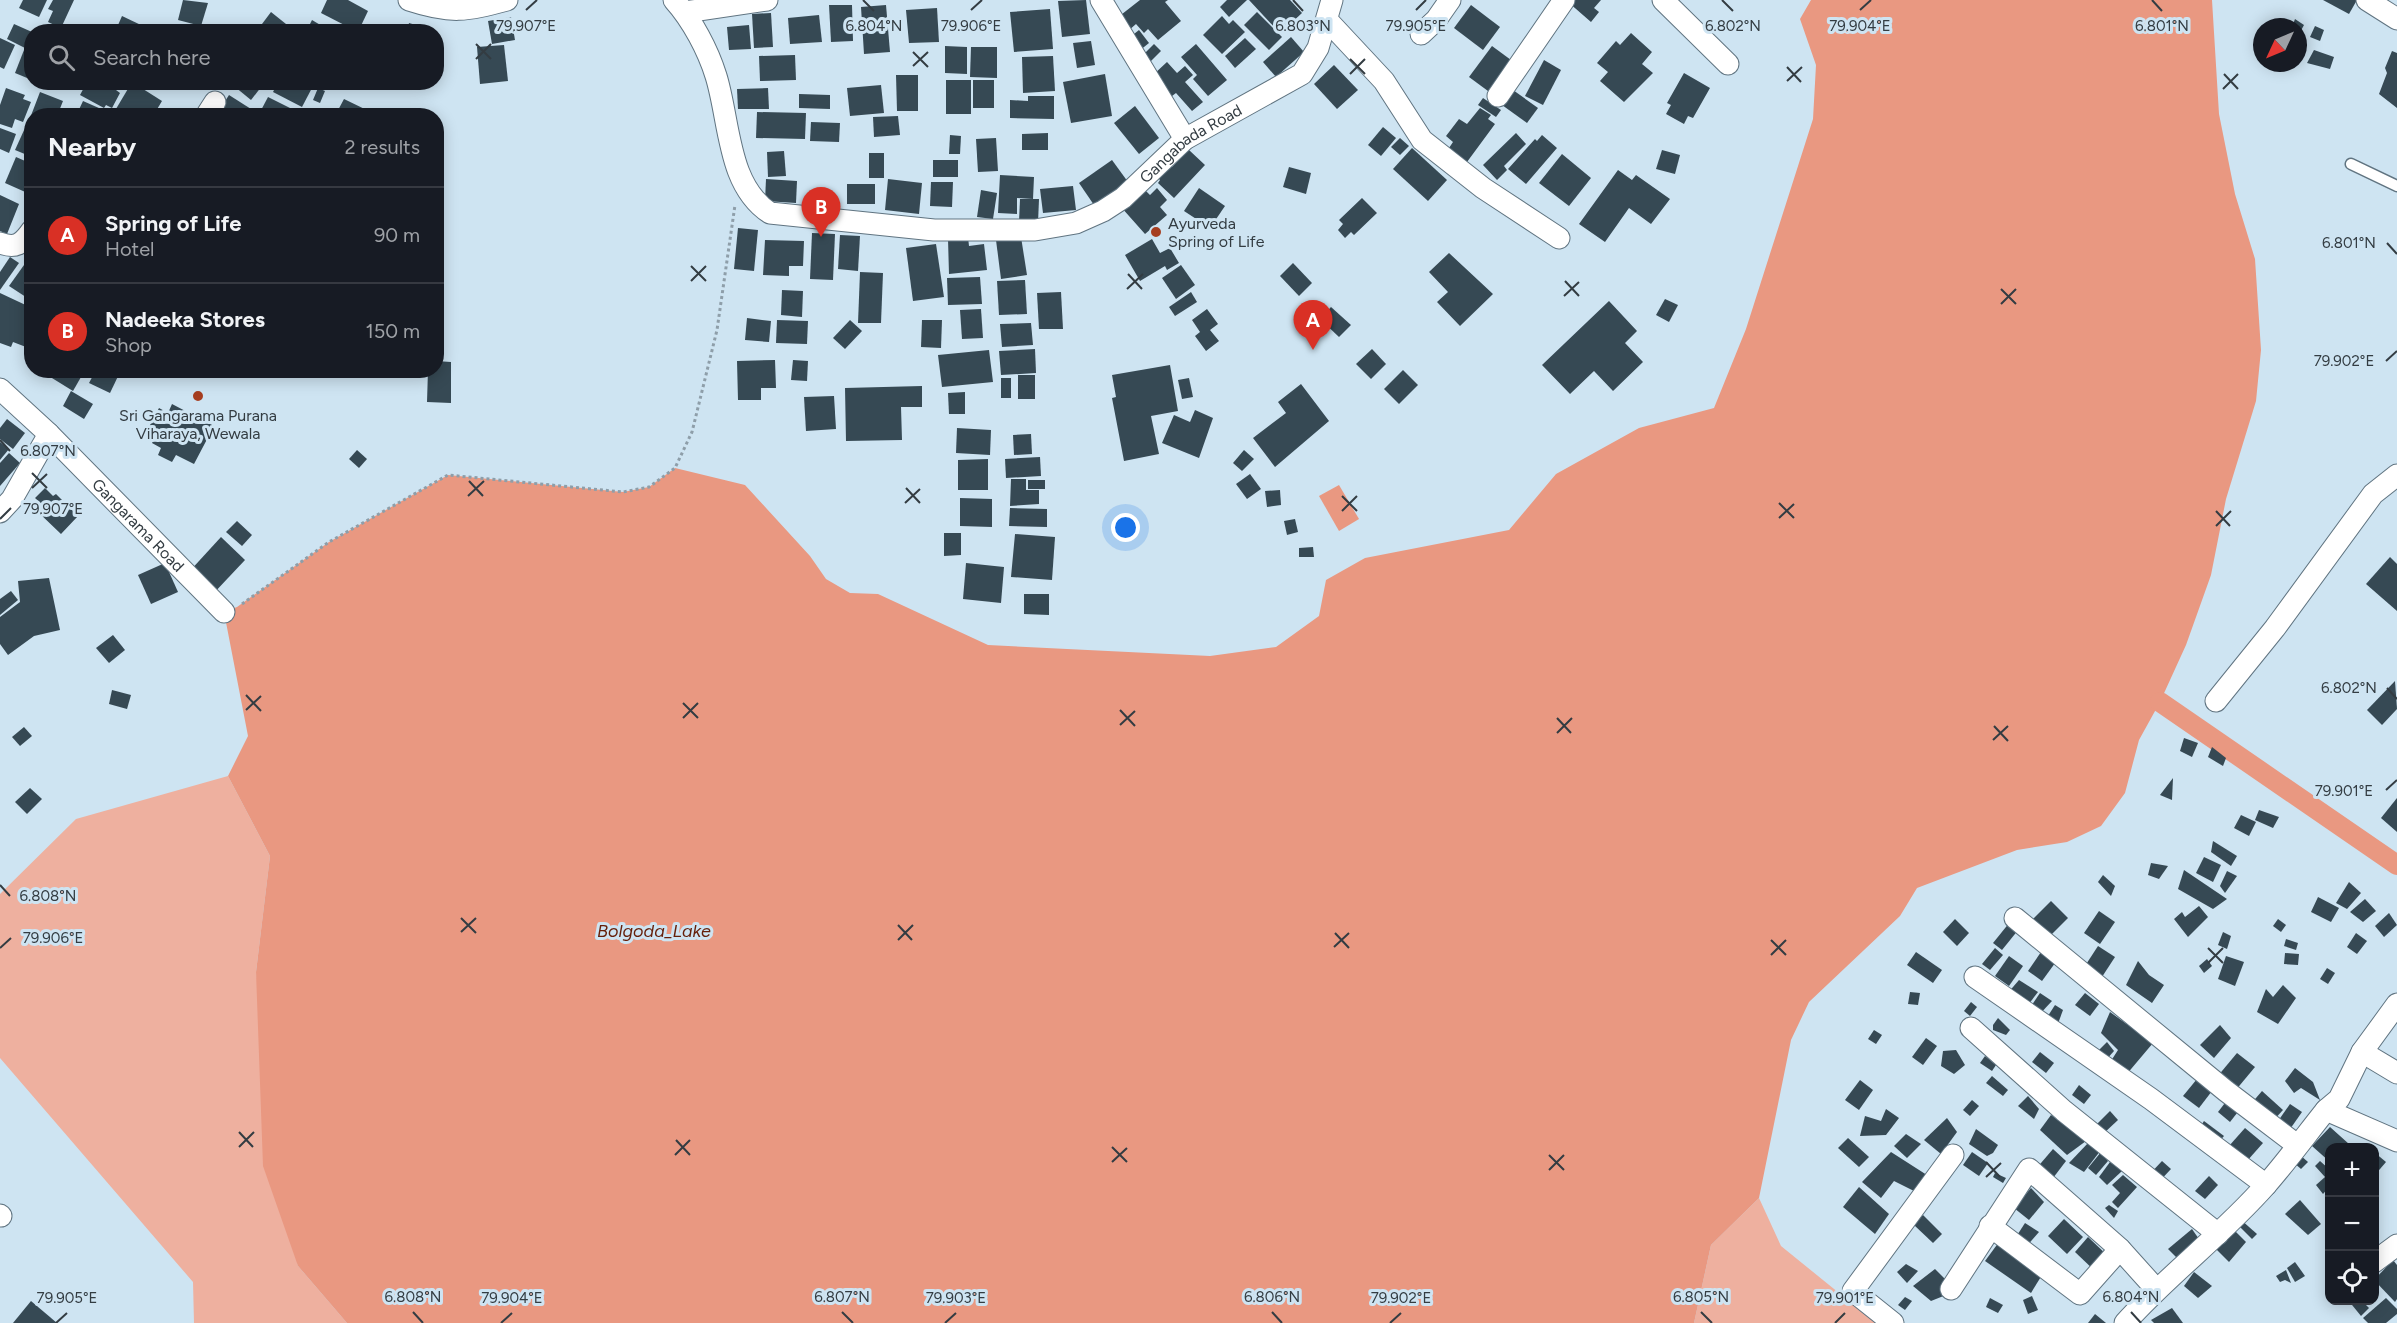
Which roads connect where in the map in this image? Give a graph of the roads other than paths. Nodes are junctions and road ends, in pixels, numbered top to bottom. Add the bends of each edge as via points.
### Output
1 (409, 0) edge
2 (507, 0) edge
3 (767, 0) edge
4 (1101, 0) edge
5 (1332, 0) edge
6 (1450, 0) edge
7 (1564, 0) edge
8 (1663, 0) edge
9 (2367, 0) edge
10 (680, 6) edge
11 (2397, 19) edge
12 (1328, 21) junction
13 (1421, 34) dead end
14 (1728, 64) dead end
15 (1498, 96) dead end
16 (1185, 139) junction
17 (2351, 164) dead end
18 (2397, 186) edge
19 (1559, 238) dead end
20 (24, 240) edge
21 (0, 243) edge
22 (0, 389) edge
23 (49, 434) junction
24 (2397, 475) edge
25 (0, 512) edge
26 (224, 612) road end
27 (2216, 701) dead end
28 (2015, 918) dead end
29 (1975, 977) dead end
30 (2397, 1004) edge
31 (1971, 1028) dead end
32 (2362, 1052) junction
33 (2397, 1074) edge
34 (2326, 1110) junction
35 (2397, 1141) edge
36 (2297, 1145) junction
37 (1953, 1155) dead end
38 (2266, 1185) junction
39 (1990, 1226) junction
40 (2218, 1234) junction
41 (2397, 1245) edge
42 (2120, 1249) junction
43 (2379, 1258) edge
44 (1951, 1289) dead end
45 (2156, 1289) junction
46 (1893, 1323) edge
47 (2125, 1323) edge

1 - 2 street via 432,8 466,11
3 - 10 street
4 - 16 street
5 - 12 street, Gangabada Road
6 - 13 street
7 - 15 street
8 - 14 street
9 - 11 street
10 - 16 street, Gangabada Road via 716,74 742,183 756,204 770,213 934,230 1035,230 1076,223 1123,198
12 - 16 street, Gangabada Road via 1302,74
12 - 19 street via 1384,81 1422,141 1483,188
17 - 18 lane
20 - 21 street via 11,247
22 - 23 street, Gangarama Road
23 - 25 street via 12,499
23 - 26 street, Gangarama Road
24 - 27 street via 2373,494
28 - 36 street
29 - 38 street via 2151,1098
30 - 32 street
31 - 40 street via 2064,1111
32 - 33 street
32 - 34 street via 2339,1099
34 - 35 street
34 - 36 street
36 - 38 street
37 - 46 street via 1852,1291
38 - 40 street
39 - 42 street via 2080,1294
39 - 42 street via 2029,1169
39 - 44 street
40 - 45 street
41 - 43 street
42 - 45 street
45 - 47 street

